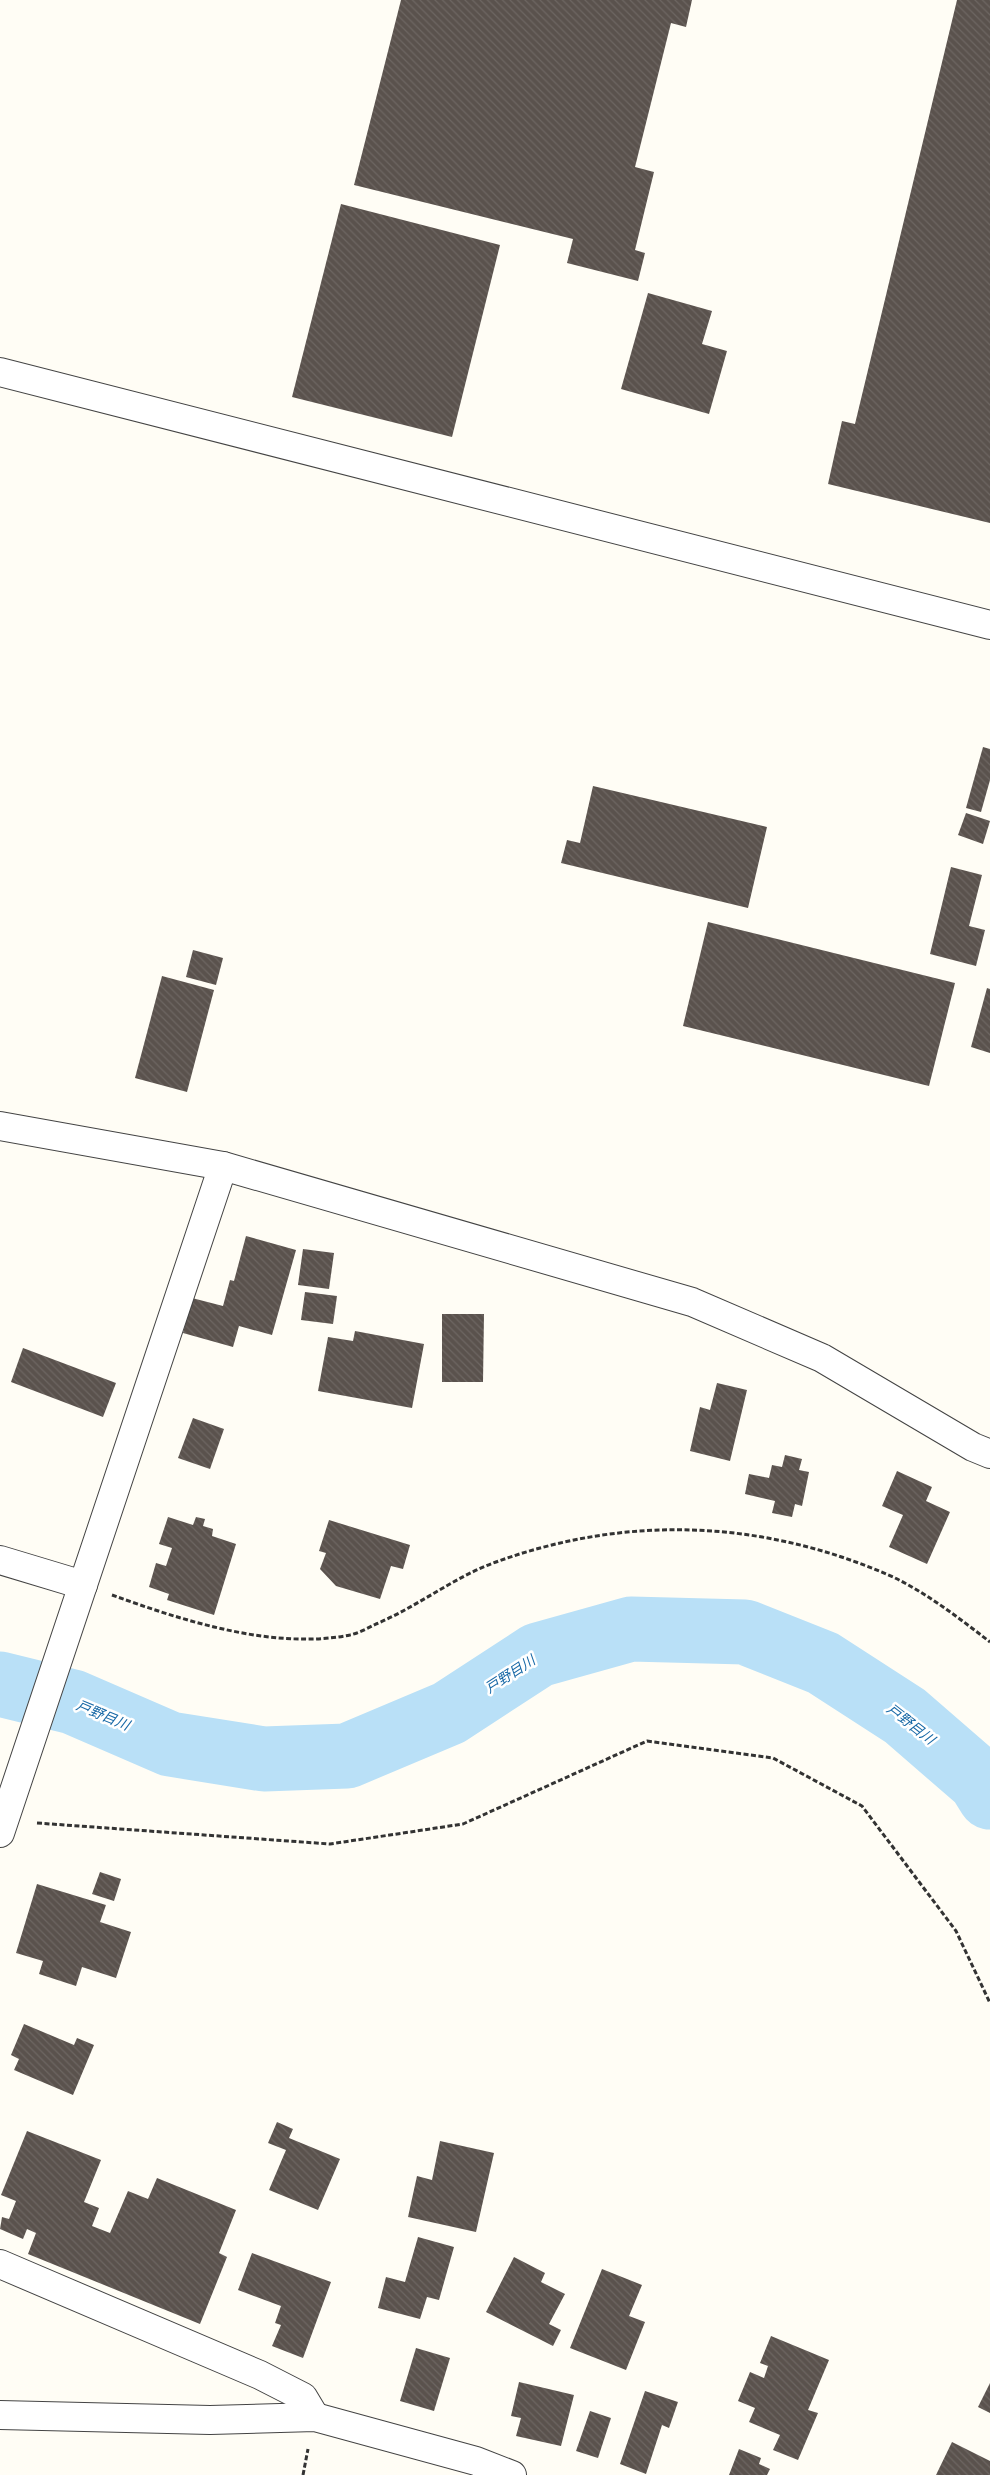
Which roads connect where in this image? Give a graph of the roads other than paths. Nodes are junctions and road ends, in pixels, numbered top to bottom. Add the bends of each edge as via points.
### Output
1 (0, 372) edge
2 (990, 625) edge
3 (0, 1126) edge
4 (223, 1166) junction
5 (990, 1454) edge
6 (0, 1560) edge
7 (81, 1592) junction
8 (3, 1824) edge
9 (0, 2264) edge
10 (0, 2415) edge
11 (315, 2417) junction
12 (512, 2475) edge

1 - 2 street
3 - 4 street
4 - 5 street via 692,1302 822,1358
4 - 7 street
6 - 7 street
7 - 8 street
9 - 11 street via 260,2375 303,2397
10 - 11 street via 210,2420
11 - 12 street via 476,2461

